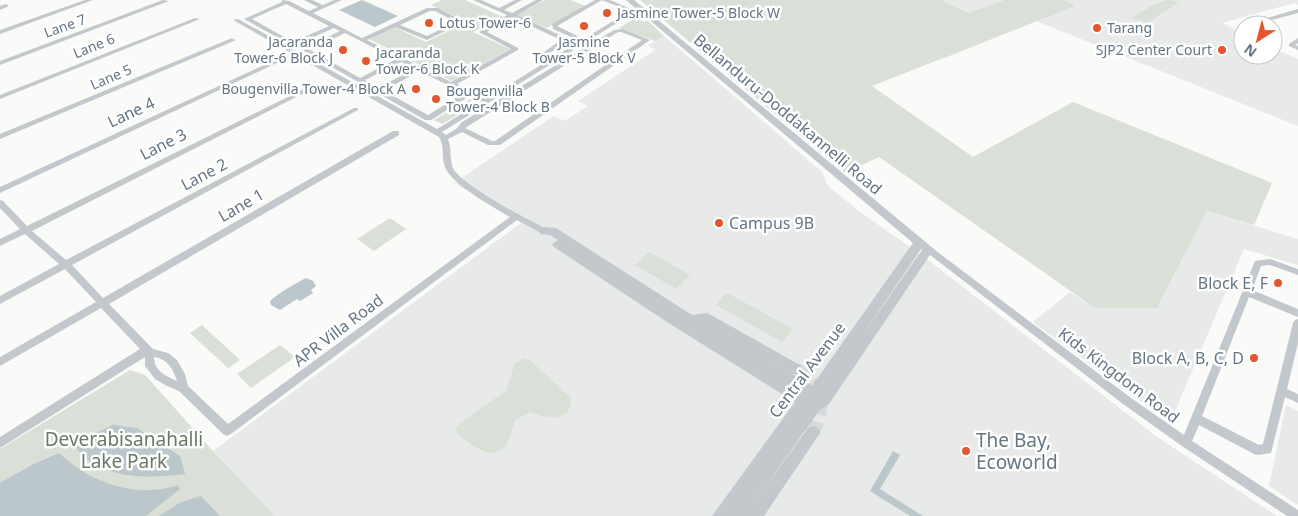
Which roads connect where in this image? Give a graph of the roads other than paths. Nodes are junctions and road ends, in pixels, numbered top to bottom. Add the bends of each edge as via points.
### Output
1 (90, 0) edge
2 (307, 0) edge
3 (339, 0) edge
4 (476, 0) edge
5 (519, 0) edge
6 (529, 0) edge
7 (540, 0) edge
8 (582, 0) edge
9 (591, 0) edge
10 (599, 0) edge
11 (605, 0) edge
12 (630, 0) edge
13 (166, 1) edge
14 (286, 1) edge
15 (322, 7) junction
16 (500, 10) junction
17 (1298, 11) edge
18 (309, 13) junction
19 (510, 13) junction
20 (1283, 15) edge
21 (197, 19) dead end
22 (395, 25) junction
23 (334, 26) junction
24 (345, 31) junction
25 (0, 32) edge
26 (232, 40) dead end
27 (362, 40) junction
28 (1298, 40) edge
29 (584, 41) junction
30 (1298, 48) edge
31 (401, 59) junction
32 (554, 60) junction
33 (275, 62) dead end
34 (0, 63) edge
35 (419, 68) junction
36 (360, 80) junction
37 (452, 84) junction
38 (314, 86) dead end
39 (379, 90) junction
40 (470, 93) junction
41 (0, 97) edge
42 (485, 100) junction
43 (356, 109) dead end
44 (459, 129) junction
45 (437, 132) junction
46 (396, 133) dead end
47 (0, 137) edge
48 (445, 138) junction
49 (0, 190) edge
50 (0, 203) edge
51 (517, 216) junction
52 (26, 230) junction
53 (544, 231) joint
54 (0, 242) edge
55 (924, 246) junction
56 (66, 265) junction
57 (1298, 272) edge
58 (1246, 292) junction
59 (0, 300) edge
60 (102, 303) junction
61 (1298, 313) edge
62 (675, 316) junction
63 (691, 320) junction
64 (1298, 323) edge
65 (148, 351) junction
66 (0, 362) edge
67 (795, 369) tunnel mouth
68 (183, 388) junction
69 (1282, 391) junction
70 (1298, 399) edge
71 (814, 400) junction
72 (1197, 419) junction
73 (813, 432) tunnel mouth
74 (0, 443) edge
75 (1186, 443) junction
76 (720, 516) edge
77 (736, 516) edge
78 (750, 516) edge
79 (1297, 516) edge

1 - 25 street
2 - 15 street
3 - 15 street
4 - 16 street
5 - 16 street
6 - 19 street
7 - 19 street
8 - 9 street
10 - 29 street via 554,25
11 - 29 street via 633,11
12 - 55 street, Bellanduru-Doddakannelli Road
13 - 34 street, Lane 7
14 - 18 street
14 - 23 street via 247,19 293,44
14 - 45 street via 236,20
15 - 18 street
16 - 19 street
17 - 20 street
18 - 23 street
19 - 32 street via 564,39 544,54
19 - 37 street via 482,32 516,48
21 - 41 street, Lane 6
22 - 22 street via 433,8 461,22 427,38
22 - 27 street
23 - 24 street
24 - 27 street
24 - 36 street via 304,50
26 - 47 street, Lane 5
27 - 31 street
28 - 30 street via 1290,45
29 - 32 street
31 - 35 street
31 - 36 street
32 - 42 street
33 - 49 street, Lane 4
35 - 37 street
35 - 39 street
36 - 39 street
37 - 40 street
38 - 52 street, Lane 3
39 - 40 street via 428,118
40 - 42 street
42 - 45 street
43 - 56 street, Lane 2
44 - 44 street via 616,31 646,40 497,143
44 - 48 street
45 - 48 street
46 - 60 street, Lane 1
48 - 51 street via 450,169 455,177
50 - 52 street, APR Villa Road
51 - 53 street
51 - 68 street, APR Villa Road via 227,431
52 - 54 street
52 - 56 street, APR Villa Road
53 - 62 street via 546,236 601,274
55 - 71 street, Central Avenue
55 - 75 street, Kids Kingdom Road
56 - 59 street
56 - 60 street, APR Villa Road
57 - 58 street via 1270,262 1258,263
58 - 61 street
58 - 72 street
60 - 65 street, APR Villa Road
60 - 66 street
62 - 63 street
62 - 71 street
63 - 67 street via 706,318
63 - 71 street
64 - 69 street
65 - 68 street, APR Villa Road via 152,371
65 - 68 street, APR Villa Road via 170,359 178,367
65 - 74 street
69 - 70 street
69 - 72 street via 1267,449 1264,450 1258,450
71 - 76 street, Central Avenue
71 - 77 street, Central Avenue
72 - 75 street
73 - 78 street via 756,514
75 - 79 street, Kids Kingdom Road

